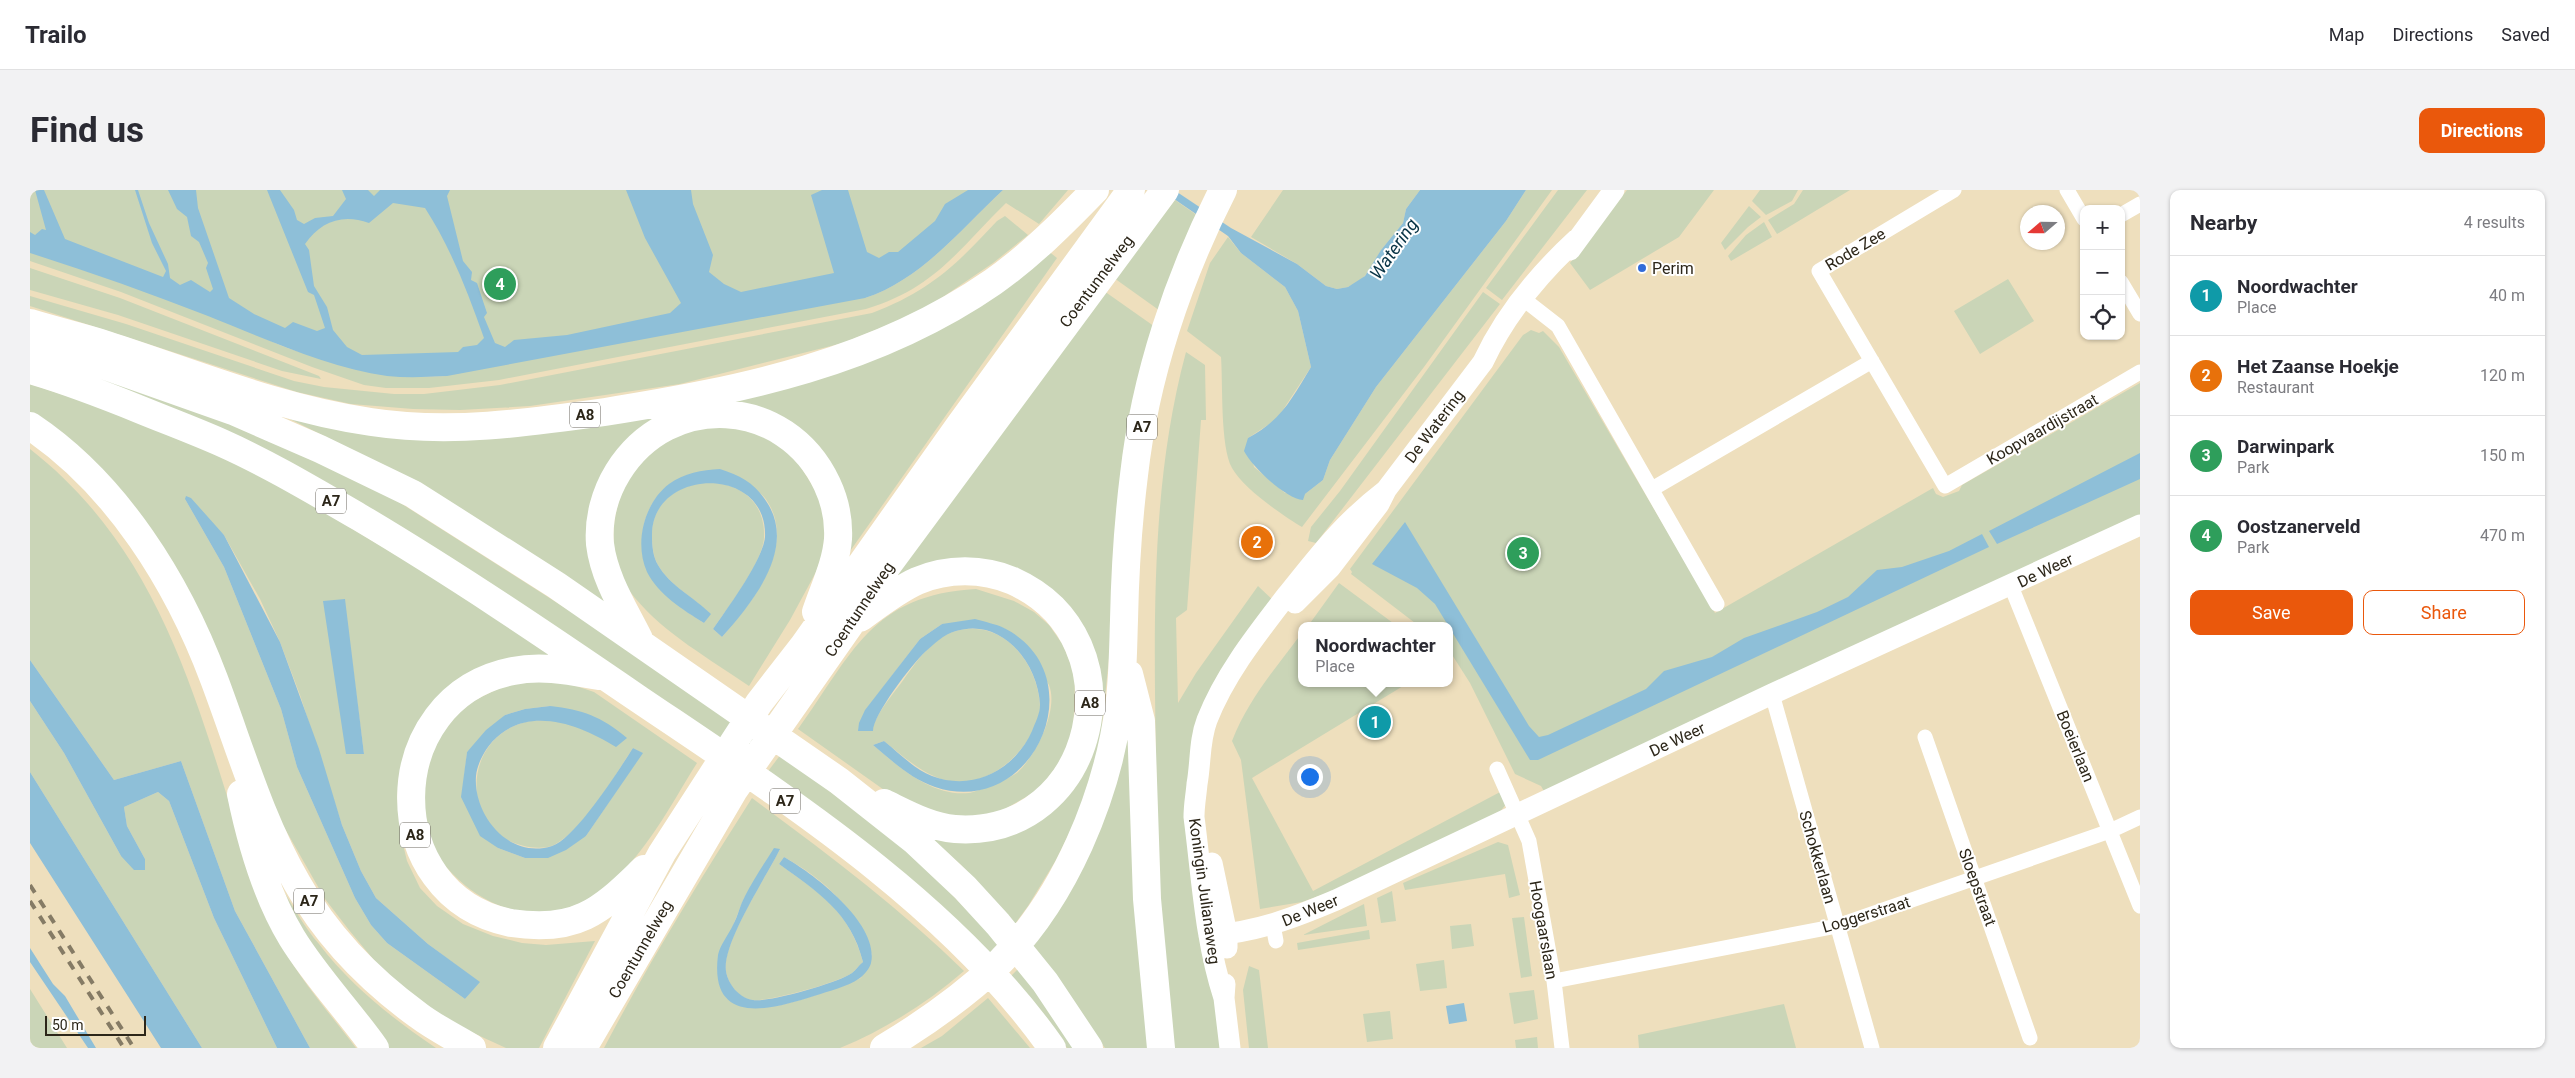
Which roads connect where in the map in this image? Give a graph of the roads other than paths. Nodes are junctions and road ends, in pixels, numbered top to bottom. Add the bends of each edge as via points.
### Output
1 (1095, 190) edge
2 (1165, 190) edge
3 (1614, 190) edge
4 (1954, 190) edge
5 (2066, 190) edge
6 (1221, 193) edge
7 (1125, 197) edge
8 (2140, 204) edge
9 (2080, 213) edge
10 (2125, 213) edge
11 (2125, 289) edge
12 (1528, 302) junction
13 (2140, 314) edge
14 (30, 323) edge
15 (30, 343) edge
16 (1872, 361) junction
17 (30, 370) edge
18 (2140, 372) edge
19 (30, 426) edge
20 (1945, 486) joint
21 (1652, 489) junction
22 (2140, 526) edge
23 (1323, 563) joint
24 (2011, 586) junction
25 (1717, 604) dead end
26 (849, 626) junction
27 (641, 642) junction
28 (804, 644) junction
29 (1123, 647) junction
30 (608, 678) junction
31 (1772, 694) junction
32 (221, 699) junction
33 (1925, 737) dead end
34 (1497, 768) dead end
35 (839, 781) junction
36 (722, 785) junction
37 (1518, 814) junction
38 (2140, 817) edge
39 (2110, 831) junction
40 (662, 853) junction
41 (1975, 879) junction
42 (2140, 906) edge
43 (1837, 926) junction
44 (1218, 935) junction
45 (1554, 981) junction
46 (2030, 1038) dead end
47 (566, 1047) edge
48 (375, 1048) edge
49 (472, 1048) edge
50 (884, 1048) edge
51 (1052, 1048) edge
52 (1089, 1048) edge
53 (1161, 1048) edge
54 (1230, 1048) edge
55 (1562, 1048) edge
56 (1872, 1048) edge

1 - 14 highway, A8 via 1060,226 993,282 929,321 882,344 780,378 530,423 446,428 372,423 307,410
2 - 26 highway, Coentunnelweg / A8 via 958,467 885,569
3 - 12 main road, De Watering
4 - 16 street, Rode Zee via 1819,270
5 - 9 street
6 - 29 highway, A7 via 1180,288 1147,403 1134,475
7 - 28 highway, Coentunnelweg / A8
8 - 10 street
11 - 13 street
12 - 21 street via 1558,326
12 - 23 main road, De Watering via 1497,350 1483,362 1386,490 1335,535
15 - 27 highway via 233,411 378,476 444,514
16 - 20 street, Rode Zee
16 - 21 street
17 - 30 highway, A7 via 65,380 224,444 312,490 422,554
18 - 20 street, Koopvaardijstraat
19 - 32 highway, A7 via 112,500 142,539 178,598
21 - 25 street
22 - 24 main road, De Weer
23 - 44 main road, Koningin Julianaweg via 1259,631 1230,674 1207,720 1199,750 1197,784
24 - 31 main road, De Weer
24 - 39 street, Boeierlaan
26 - 35 highway, A8 via 917,581 957,572 996,574 1034,593 1065,624 1085,662 1090,687 1090,714 1080,752 1060,784 1032,808 998,825 967,829 934,825
26 - 36 highway, Coentunnelweg / A8 via 782,721
27 - 28 highway via 603,559 600,530 604,503 620,468 642,442 676,422 719,414 751,418 786,435 815,462 830,490 838,520 836,557
27 - 35 highway
28 - 36 highway, Coentunnelweg / A8 via 759,703
29 - 50 highway, A7 via 1120,706 1108,765 1092,817 1068,868 1040,912 1002,960 927,1022
29 - 53 highway, A7 via 1141,721 1147,899
30 - 40 highway, A8 via 551,668 526,669 487,679 463,692 434,721 417,755 410,791 415,834 434,872 456,896 494,918 528,925 555,925 587,915 623,890
30 - 51 highway, A7 via 767,788 905,892 969,951
31 - 37 main road, De Weer
31 - 43 street, Schokkerlaan
32 - 48 highway, A7 via 249,829 281,917 318,976
32 - 49 highway, A7 via 279,850 298,885 345,951 381,986 419,1016
33 - 41 street, Sloepstraat
34 - 37 street, Hoogaarslaan
35 - 52 highway via 915,841 964,888 1045,982
36 - 40 highway, Coentunnelweg / A8
36 - 47 highway, Coentunnelweg / A8
37 - 44 main road, De Weer via 1274,933
37 - 45 street, Hoogaarslaan via 1529,841
38 - 39 street, Loggerstraat
39 - 41 street, Loggerstraat
39 - 42 street, Boeierlaan
40 - 47 highway, Coentunnelweg / A8
41 - 43 street, Loggerstraat
41 - 46 street, Sloepstraat
43 - 45 street, Loggerstraat
43 - 56 street, Schokkerlaan
44 - 54 main road, Koningin Julianaweg
45 - 55 street, Hoogaarslaan

